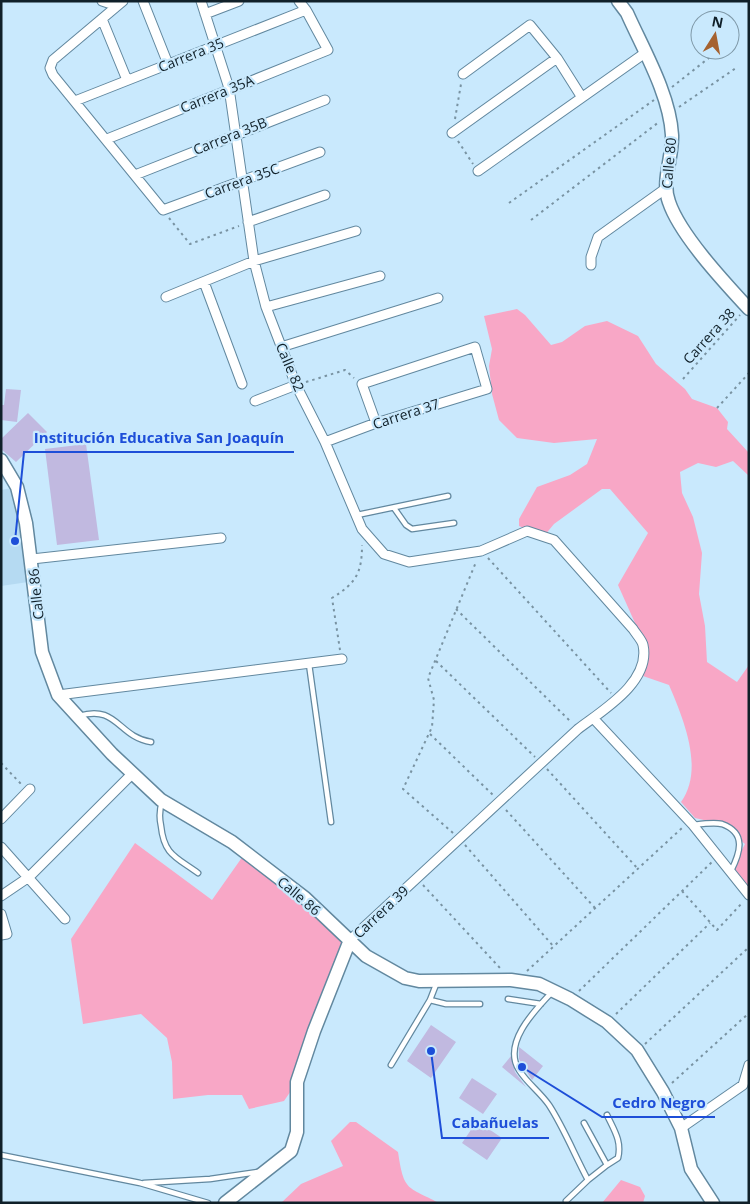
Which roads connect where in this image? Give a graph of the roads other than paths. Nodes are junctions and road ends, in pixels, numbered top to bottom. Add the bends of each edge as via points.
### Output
1 (102, 1) edge
2 (143, 1) edge
3 (201, 1) edge
4 (239, 1) edge
5 (299, 1) edge
6 (618, 1) edge
7 (120, 4) edge
8 (306, 10) junction
9 (205, 14) junction
10 (102, 18) junction
11 (216, 46) junction
12 (645, 53) junction
13 (557, 58) junction
14 (168, 64) junction
15 (463, 74) road end
16 (128, 80) junction
17 (229, 88) junction
18 (582, 96) junction
19 (325, 100) dead end
20 (75, 101) junction
21 (452, 133) road end
22 (236, 134) junction
23 (106, 139) junction
24 (320, 152) dead end
25 (478, 171) road end
26 (135, 175) junction
27 (242, 180) junction
28 (665, 189) junction
29 (325, 195) dead end
30 (248, 222) junction
31 (356, 232) dead end
32 (254, 262) junction
33 (591, 265) dead end
34 (380, 276) dead end
35 (204, 282) junction
36 (166, 297) dead end
37 (438, 298) dead end
38 (266, 307) junction
39 (748, 308) edge
40 (281, 347) junction
41 (242, 384) dead end
42 (296, 386) junction
43 (254, 401) dead end
44 (376, 423) junction
45 (326, 442) junction
46 (1, 460) edge
47 (448, 496) dead end
48 (394, 508) junction
49 (357, 515) junction
50 (454, 523) dead end
51 (544, 536) joint
52 (221, 538) dead end
53 (32, 559) junction
54 (342, 659) road end
55 (309, 664) junction
56 (58, 694) junction
57 (78, 716) junction
58 (593, 718) junction
59 (151, 742) dead end
60 (132, 774) junction
61 (29, 790) road end
62 (163, 801) junction
63 (1, 820) edge
64 (330, 822) dead end
65 (691, 823) junction
66 (1, 847) edge
67 (731, 871) junction
68 (198, 873) dead end
69 (29, 876) junction
70 (749, 895) edge
71 (1, 896) edge
72 (1, 914) edge
73 (65, 919) dead end
74 (1, 935) edge
75 (350, 940) junction
76 (438, 981) junction
77 (553, 990) junction
78 (508, 999) dead end
79 (430, 1000) junction
80 (480, 1004) dead end
81 (541, 1004) junction
82 (391, 1065) dead end
83 (749, 1066) edge
84 (607, 1115) dead end
85 (584, 1123) dead end
86 (681, 1128) junction
87 (1, 1155) edge
88 (607, 1165) junction
89 (266, 1171) junction
90 (588, 1180) junction
91 (140, 1183) junction
92 (566, 1201) dead end
93 (208, 1203) edge
94 (224, 1203) edge
95 (713, 1203) edge

1 - 7 street
2 - 14 street
3 - 9 street, Calle 82
4 - 9 street
5 - 8 street
6 - 12 main road, Calle 80
7 - 10 street
8 - 11 street, Carrera 35
8 - 17 street, Carrera 35A via 328,50
9 - 11 street, Calle 82
10 - 16 street
10 - 20 street via 53,60 50,68
11 - 14 street, Carrera 35
11 - 17 street, Calle 82
12 - 18 street
12 - 28 main road, Calle 80 via 670,114 672,155
13 - 15 street via 530,25
13 - 18 street
13 - 21 street
14 - 16 street, Carrera 35
16 - 20 street, Carrera 35
17 - 22 street, Calle 82
17 - 23 street, Carrera 35A
18 - 25 street
19 - 22 street, Carrera 35B
20 - 23 street
22 - 26 street, Carrera 35B
22 - 27 street, Calle 82
23 - 26 street
24 - 27 street, Carrera 35C
26 - 27 street, Carrera 35C via 163,210
27 - 30 street, Calle 82
28 - 33 street via 598,237
28 - 39 main road, Calle 80 via 674,216 710,265
29 - 30 street
30 - 32 street, Calle 82
31 - 32 street
32 - 35 street
32 - 38 street, Calle 82
34 - 38 street
35 - 36 street
35 - 41 street
37 - 40 street
38 - 40 street, Calle 82
40 - 42 street, Calle 82
42 - 43 street
42 - 45 street, Calle 82
44 - 44 street, Carrera 37 via 362,384 475,347 487,389
44 - 45 street, Carrera 37
45 - 49 street, Calle 82
46 - 53 main road, Calle 86 via 16,486
47 - 48 lane
48 - 49 lane
48 - 50 lane via 412,529
49 - 51 street, Calle 82 via 362,529 384,554 409,562 481,551 527,531
51 - 58 street, Carrera 39 via 554,540 643,644 644,661 637,678
52 - 53 street
53 - 56 main road, Calle 86 via 42,652
54 - 55 street
55 - 56 street
55 - 64 lane
56 - 57 main road, Calle 86
57 - 59 lane via 101,712 138,740
57 - 60 main road, Calle 86
58 - 65 street
58 - 75 street, Carrera 39
60 - 62 main road, Calle 86
60 - 69 street
61 - 63 street
62 - 68 lane via 159,811 162,839 167,850
62 - 75 main road, Calle 86 via 232,842 305,898
65 - 67 street
65 - 67 lane via 721,824 736,834 740,844 739,856
66 - 69 street
67 - 70 street
69 - 71 street
69 - 73 street
72 - 74 street via 7,934
75 - 76 main road, Calle 86 via 366,956 405,978
75 - 89 main road, Carrera 39 via 297,1082 297,1132 291,1151
76 - 77 main road, Calle 86 via 511,980 539,984
76 - 79 lane
77 - 81 lane
77 - 86 main road, Calle 86 via 607,1022 638,1050
78 - 81 lane
79 - 80 lane via 446,1004
79 - 82 lane
81 - 90 lane via 515,1043 514,1058 522,1073 549,1105
83 - 86 street via 743,1085
84 - 88 lane via 620,1148 618,1158
85 - 88 lane
86 - 95 main road, Calle 86 via 691,1169
87 - 91 lane
88 - 90 lane
89 - 91 lane via 210,1179
89 - 94 main road, Carrera 39
90 - 92 lane
91 - 93 lane

